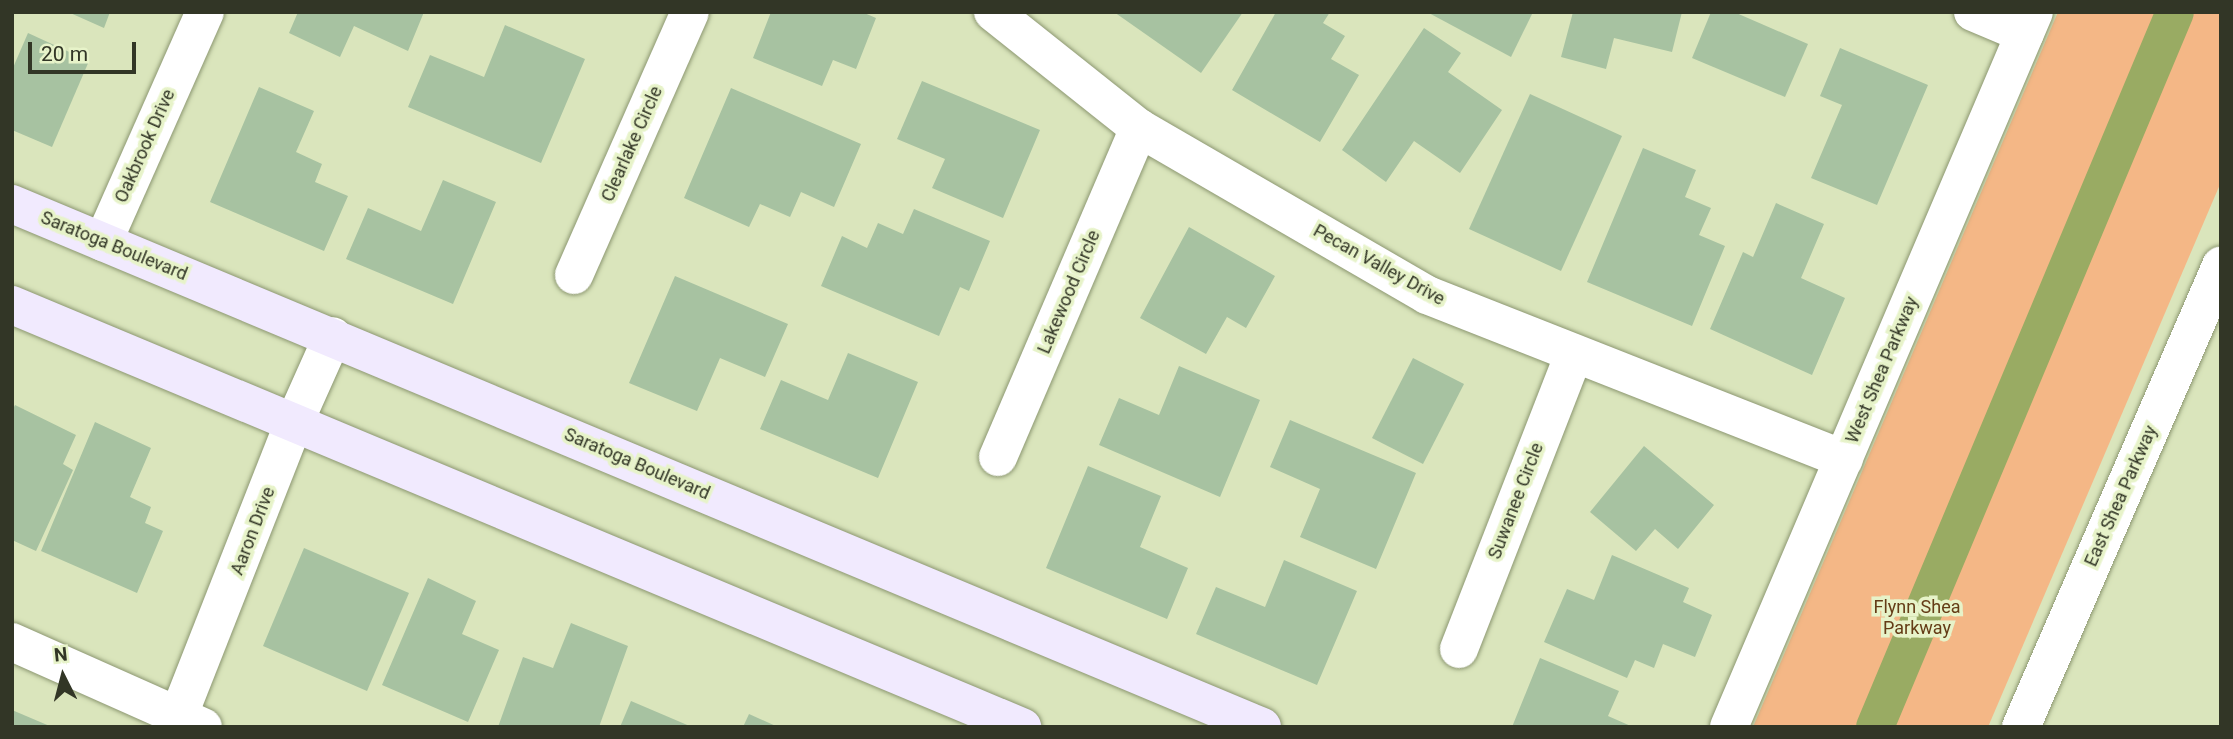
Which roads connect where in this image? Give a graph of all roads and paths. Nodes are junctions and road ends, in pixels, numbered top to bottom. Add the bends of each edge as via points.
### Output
1 (205, 12) edge
2 (690, 12) edge
3 (993, 12) edge
4 (1973, 12) edge
5 (2030, 23) edge
6 (1139, 128) junction
7 (12, 204) edge
8 (103, 242) junction
9 (2221, 266) edge
10 (574, 275) dead end
11 (12, 305) edge
12 (333, 336) junction
13 (1574, 354) junction
14 (294, 424) junction
15 (998, 457) dead end
16 (1844, 459) junction
17 (12, 642) edge
18 (1459, 649) dead end
19 (186, 724) edge
20 (1022, 727) edge
21 (1262, 727) edge
22 (1728, 727) edge
23 (2021, 727) edge

1 - 8 street, Oakbrook Drive
2 - 10 street, Clearlake Circle
3 - 6 street, Pecan Valley Drive
4 - 5 street
5 - 16 street, West Shea Parkway
6 - 13 street, Pecan Valley Drive via 1427,295
6 - 15 street, Lakewood Circle
7 - 8 main road, Saratoga Boulevard
8 - 12 main road, Saratoga Boulevard
9 - 23 street, East Shea Parkway
11 - 14 main road
12 - 14 street, Aaron Drive
12 - 21 main road, Saratoga Boulevard
13 - 16 street, Pecan Valley Drive
13 - 18 street, Suwanee Circle
14 - 19 street, Aaron Drive
14 - 20 main road
16 - 22 street, West Shea Parkway
17 - 19 street

